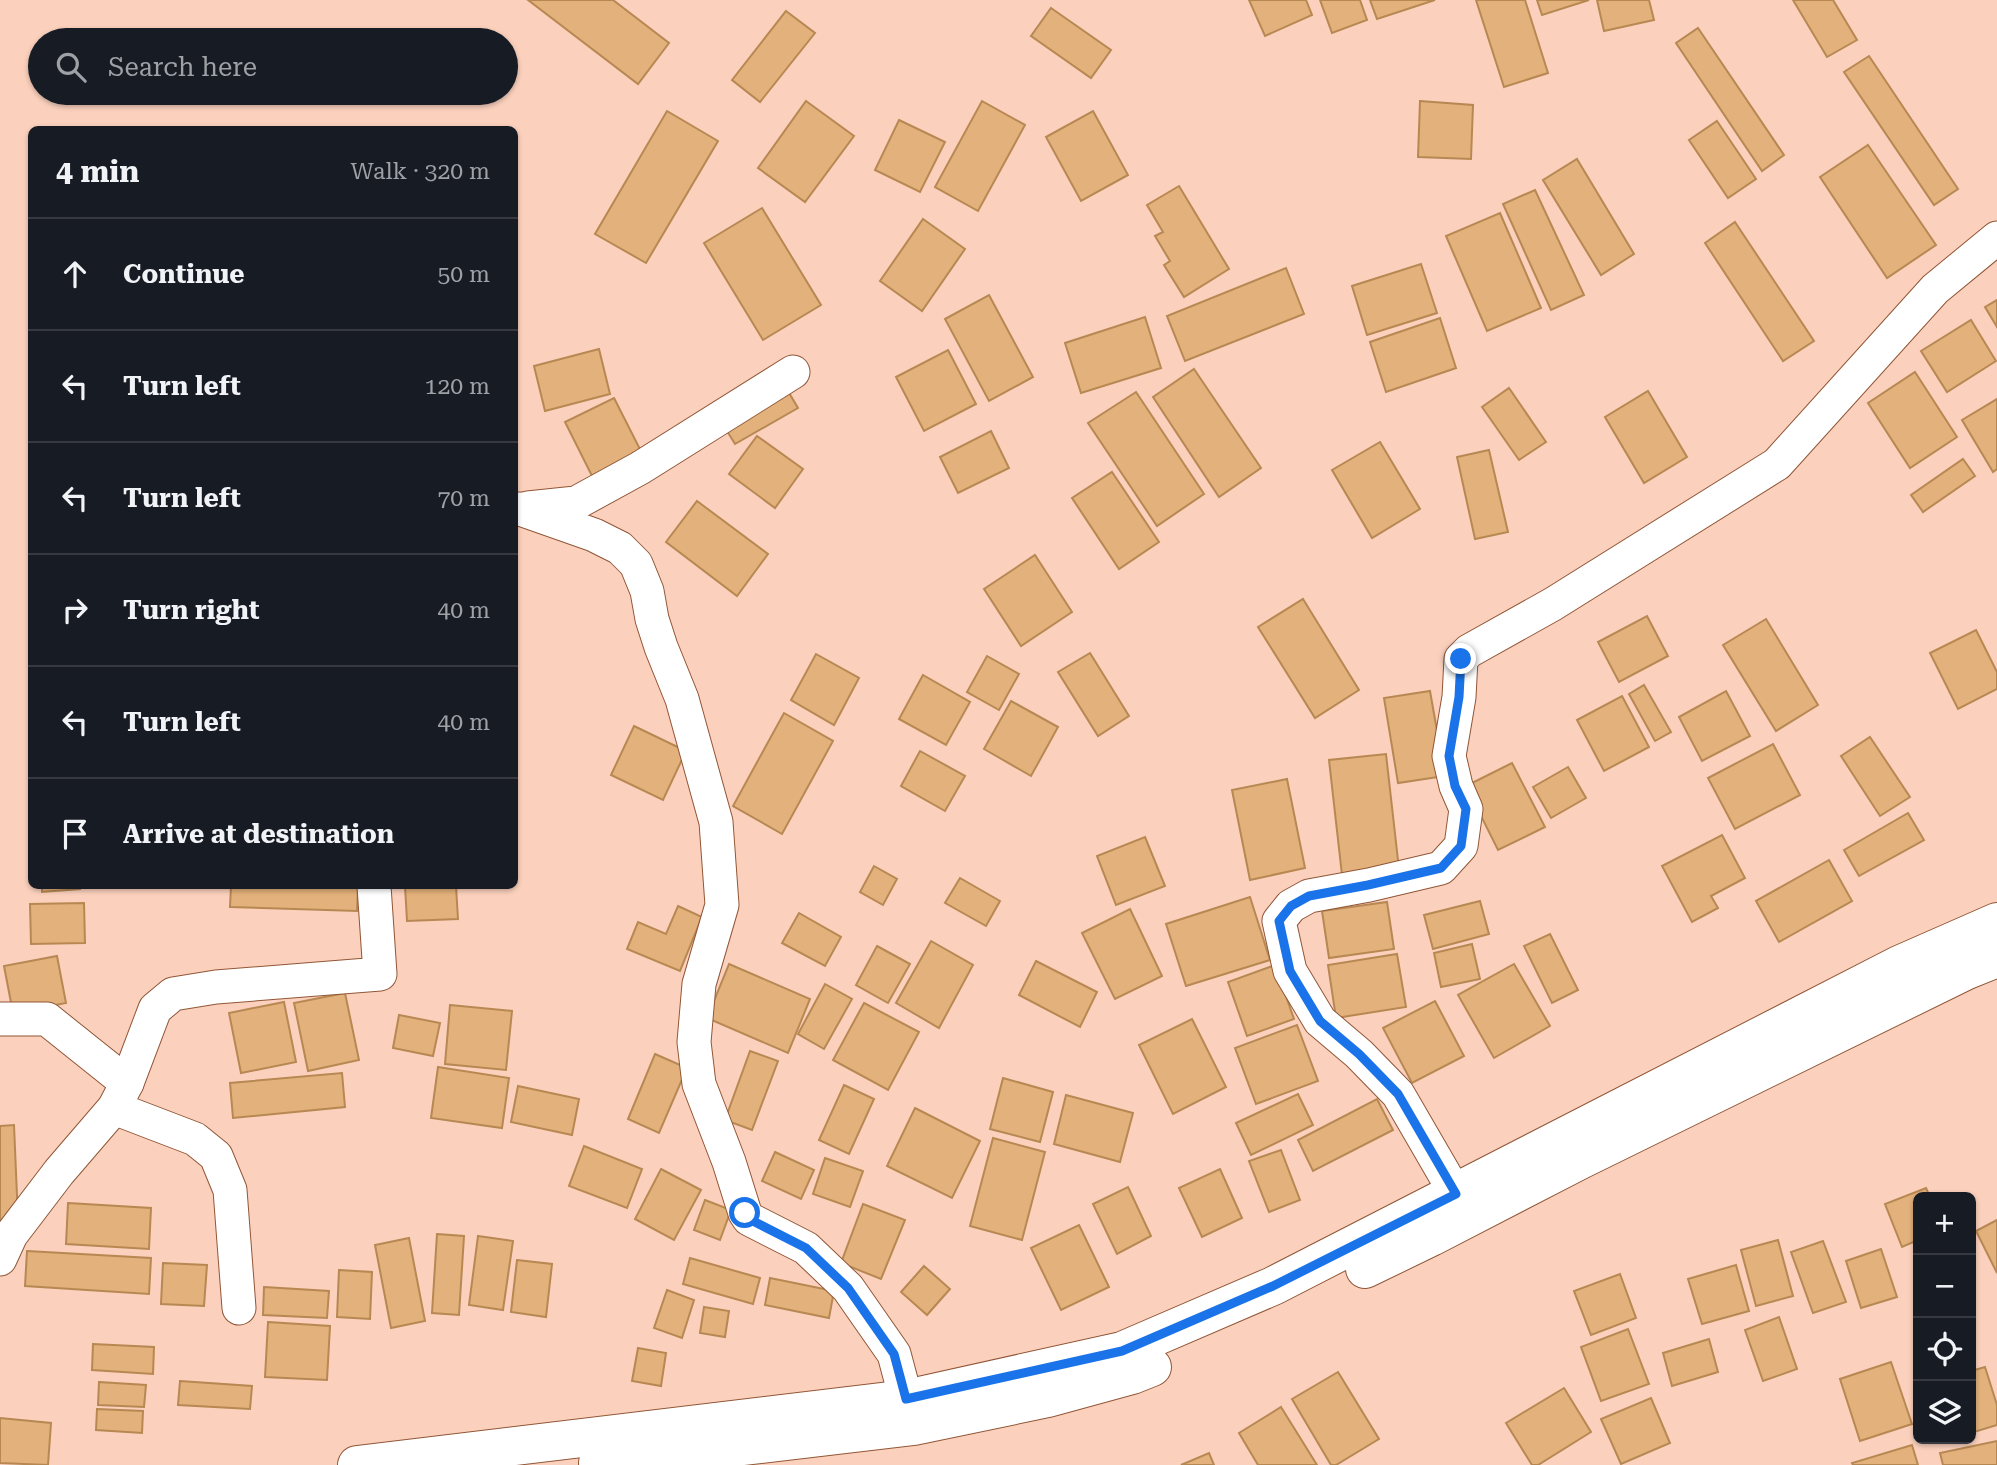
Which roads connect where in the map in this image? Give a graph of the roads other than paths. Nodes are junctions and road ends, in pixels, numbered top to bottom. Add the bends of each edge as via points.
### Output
1 (1997, 238) edge
2 (793, 372) dead end
3 (518, 509) edge
4 (518, 509) edge
5 (374, 889) edge
6 (1997, 922) edge
7 (1997, 958) edge
8 (0, 1019) edge
9 (121, 1095) junction
10 (1456, 1194) junction
11 (0, 1259) edge
12 (239, 1308) dead end
13 (906, 1399) junction
14 (357, 1465) edge
15 (579, 1465) edge

1 - 10 street via 1936,289 1777,464 1461,659 1449,756 1466,809 1461,846 1441,868 1309,896 1291,906 1279,921 1290,971 1320,1021 1398,1094
2 - 3 street via 576,503
4 - 13 street via 620,548 640,573 716,822 722,905 699,984 694,1042 699,1084 745,1213 806,1248 848,1288 894,1354
5 - 9 street via 380,974 173,994 155,1009
6 - 10 main road via 1899,965
7 - 15 main road via 1592,1154 1432,1237 1132,1375 914,1426
8 - 9 street via 47,1019
9 - 11 street via 11,1235
9 - 12 street via 216,1156 230,1190
10 - 13 main road via 1273,1286 1122,1351
13 - 14 main road

